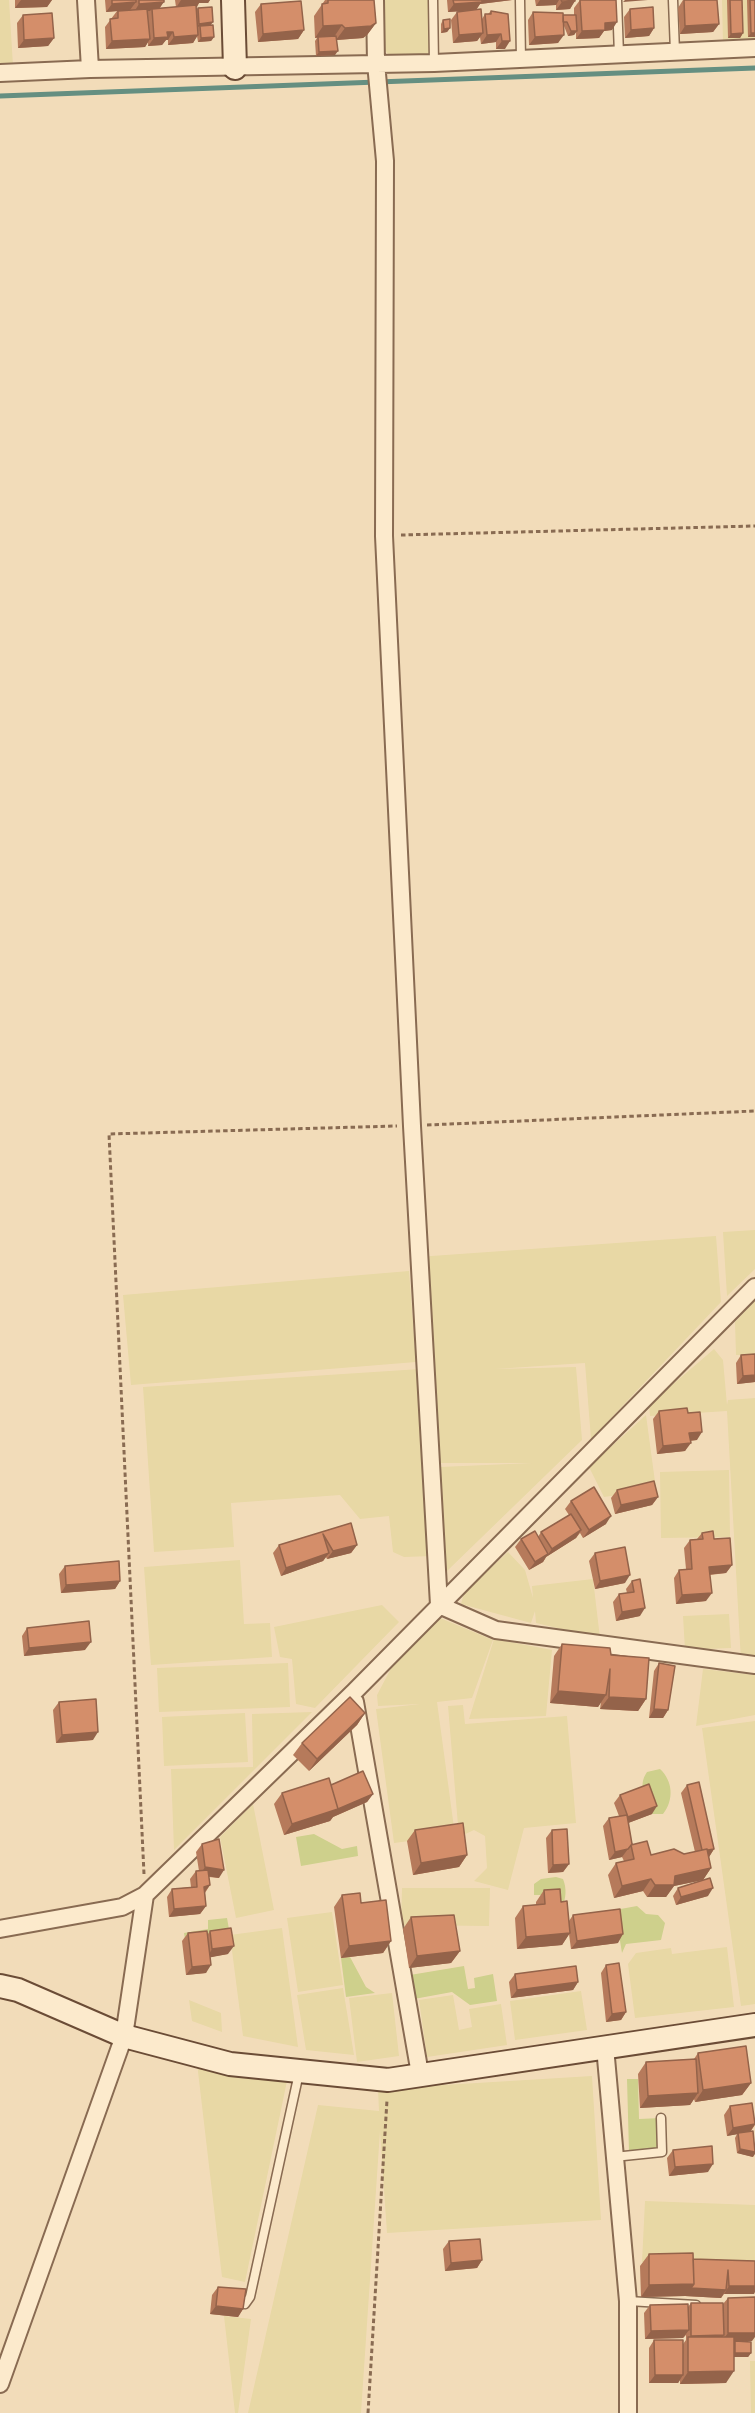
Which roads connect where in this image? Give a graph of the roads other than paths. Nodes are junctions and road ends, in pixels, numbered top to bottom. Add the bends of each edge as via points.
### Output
1 (86, 0) edge
2 (233, 0) edge
3 (375, 0) edge
4 (433, 0) edge
5 (520, 0) edge
6 (617, 0) edge
7 (673, 0) edge
8 (755, 48) edge
9 (675, 52) junction
10 (619, 55) junction
11 (521, 60) junction
12 (434, 63) junction
13 (235, 68) junction
14 (90, 69) junction
15 (378, 73) junction
16 (0, 74) edge
17 (755, 1287) edge
18 (439, 1605) junction
19 (755, 1665) edge
20 (354, 1692) junction
21 (145, 1895) junction
22 (0, 1929) edge
23 (0, 1986) edge
24 (755, 2025) edge
25 (124, 2037) junction
26 (605, 2047) junction
27 (299, 2073) junction
28 (420, 2074) junction
29 (661, 2118) dead end
30 (614, 2157) junction
31 (628, 2301) junction
32 (245, 2304) edge
33 (709, 2306) edge
34 (6, 2352) edge
35 (0, 2384) edge
36 (628, 2413) edge

1 - 14 street
2 - 13 street
3 - 15 street
4 - 12 lane
5 - 11 lane
6 - 10 lane
7 - 9 lane
8 - 9 street
9 - 10 street
10 - 11 street
11 - 12 street
12 - 15 street
13 - 14 street
13 - 15 street
14 - 16 street
15 - 18 street via 385,161 384,536
17 - 18 street
18 - 19 street via 496,1630
18 - 20 street
20 - 21 street
20 - 28 street
21 - 22 street via 122,1907
21 - 25 street
23 - 25 street via 18,1990
24 - 26 street
25 - 27 street via 230,2064
25 - 34 street
26 - 28 street
26 - 30 street
27 - 28 street via 388,2080
27 - 32 lane via 250,2297
29 - 30 lane via 662,2152
30 - 31 street
31 - 33 lane
31 - 36 street
34 - 35 street

